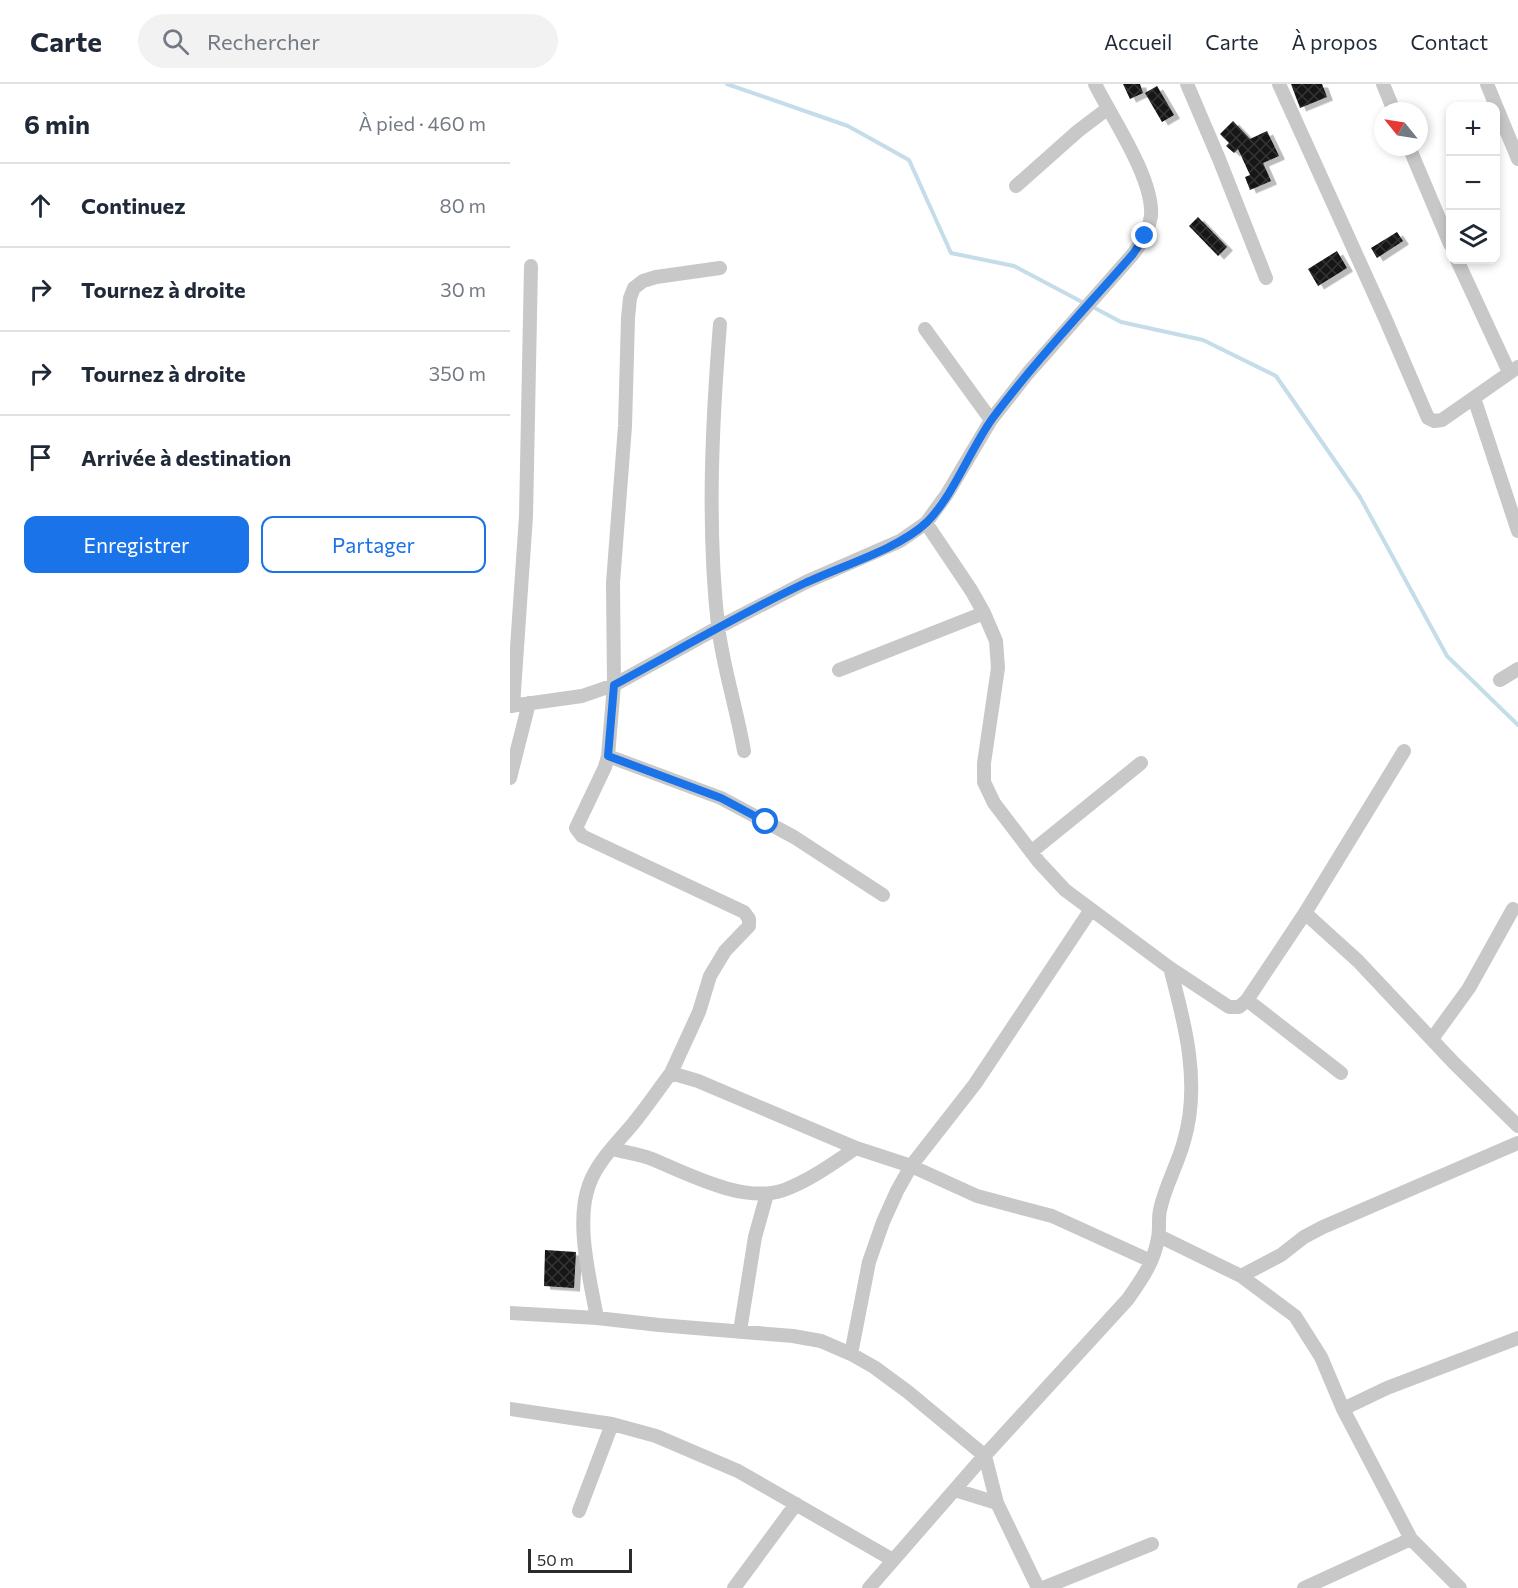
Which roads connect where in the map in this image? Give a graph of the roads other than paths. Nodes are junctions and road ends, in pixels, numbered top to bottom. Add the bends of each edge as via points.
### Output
1 (1095, 84) edge
2 (1187, 84) edge
3 (1279, 84) edge
4 (1383, 84) edge
5 (1486, 84) edge
6 (1390, 102) edge
7 (1107, 109) junction
8 (1413, 156) edge
9 (1518, 159) edge
10 (1016, 186) dead end
11 (1446, 235) edge
12 (1460, 264) edge
13 (531, 266) dead end
14 (720, 268) dead end
15 (1266, 278) dead end
16 (720, 324) dead end
17 (925, 329) dead end
18 (1513, 369) edge
19 (1474, 398) junction
20 (991, 420) junction
21 (926, 523) junction
22 (1518, 531) edge
23 (984, 613) junction
24 (718, 627) junction
25 (1518, 669) edge
26 (839, 670) dead end
27 (1500, 680) dead end
28 (614, 685) junction
29 (529, 703) junction
30 (511, 706) edge
31 (744, 751) dead end
32 (1404, 751) dead end
33 (608, 756) junction
34 (1141, 763) dead end
35 (510, 778) edge
36 (1031, 852) junction
37 (883, 895) dead end
38 (1513, 909) dead end
39 (1090, 911) junction
40 (1305, 913) junction
41 (1170, 968) junction
42 (1247, 1000) junction
43 (1432, 1039) junction
44 (671, 1073) junction
45 (1341, 1073) dead end
46 (1518, 1126) edge
47 (1518, 1143) edge
48 (856, 1148) junction
49 (612, 1149) junction
50 (911, 1166) junction
51 (767, 1194) junction
52 (1159, 1236) junction
53 (1151, 1261) junction
54 (1241, 1276) junction
55 (510, 1313) edge
56 (597, 1318) junction
57 (740, 1331) junction
58 (1518, 1338) edge
59 (851, 1354) junction
60 (510, 1409) edge
61 (1343, 1409) junction
62 (612, 1424) junction
63 (985, 1455) junction
64 (955, 1490) junction
65 (997, 1503) junction
66 (795, 1504) junction
67 (579, 1511) dead end
68 (1411, 1539) junction
69 (1152, 1544) dead end
70 (893, 1560) junction
71 (734, 1588) edge
72 (869, 1588) edge
73 (1038, 1588) edge
74 (1043, 1588) edge
75 (1304, 1588) edge
76 (1460, 1588) edge

1 - 7 street
2 - 15 street
3 - 19 street via 1428,418 1442,420
4 - 6 street
5 - 9 street
7 - 10 street
7 - 20 street via 1147,186 1151,215 1145,236
8 - 11 street
12 - 18 street
13 - 30 street via 526,516
14 - 28 street via 643,281 630,298 613,583
16 - 24 street via 712,451
17 - 20 street
18 - 19 street
19 - 22 street
20 - 21 street
21 - 23 street
21 - 24 street via 891,545
23 - 26 street
23 - 36 street via 996,641 998,668 984,782 994,803
24 - 28 street
24 - 31 street
25 - 27 street
28 - 29 street via 582,696
28 - 33 street
29 - 30 street
29 - 35 street
32 - 40 street
33 - 37 street via 721,798 794,837
33 - 44 street via 576,828 579,834 744,912 749,919 749,927 725,951 710,976 699,1012
34 - 36 street
36 - 39 street
38 - 43 street via 1469,988
39 - 41 street
39 - 50 street via 975,1083
40 - 42 street
40 - 43 street via 1358,961
41 - 42 street via 1229,1007 1239,1007
41 - 52 street via 1184,1020 1191,1087 1185,1140 1159,1213
42 - 45 street
43 - 46 street
44 - 48 street
44 - 49 street
47 - 54 street via 1323,1227
48 - 50 street
48 - 51 street via 785,1190
49 - 51 street via 650,1158 718,1186
49 - 56 street via 589,1183 585,1198 585,1242
50 - 53 street via 977,1196 1052,1216
50 - 59 street via 869,1262
51 - 57 street via 755,1237
52 - 53 street
52 - 54 street
53 - 63 street via 1128,1299
54 - 61 street via 1283,1306 1303,1327 1321,1357
55 - 56 street
56 - 57 street
57 - 59 street via 793,1335 821,1341
58 - 61 street
59 - 63 street via 874,1366
60 - 62 street
61 - 68 street
62 - 66 street via 696,1452
62 - 67 street
63 - 64 street
63 - 65 street
64 - 65 street
64 - 70 street
65 - 73 street
66 - 70 street
66 - 71 street
68 - 75 street
68 - 76 street
69 - 74 street
70 - 72 street

